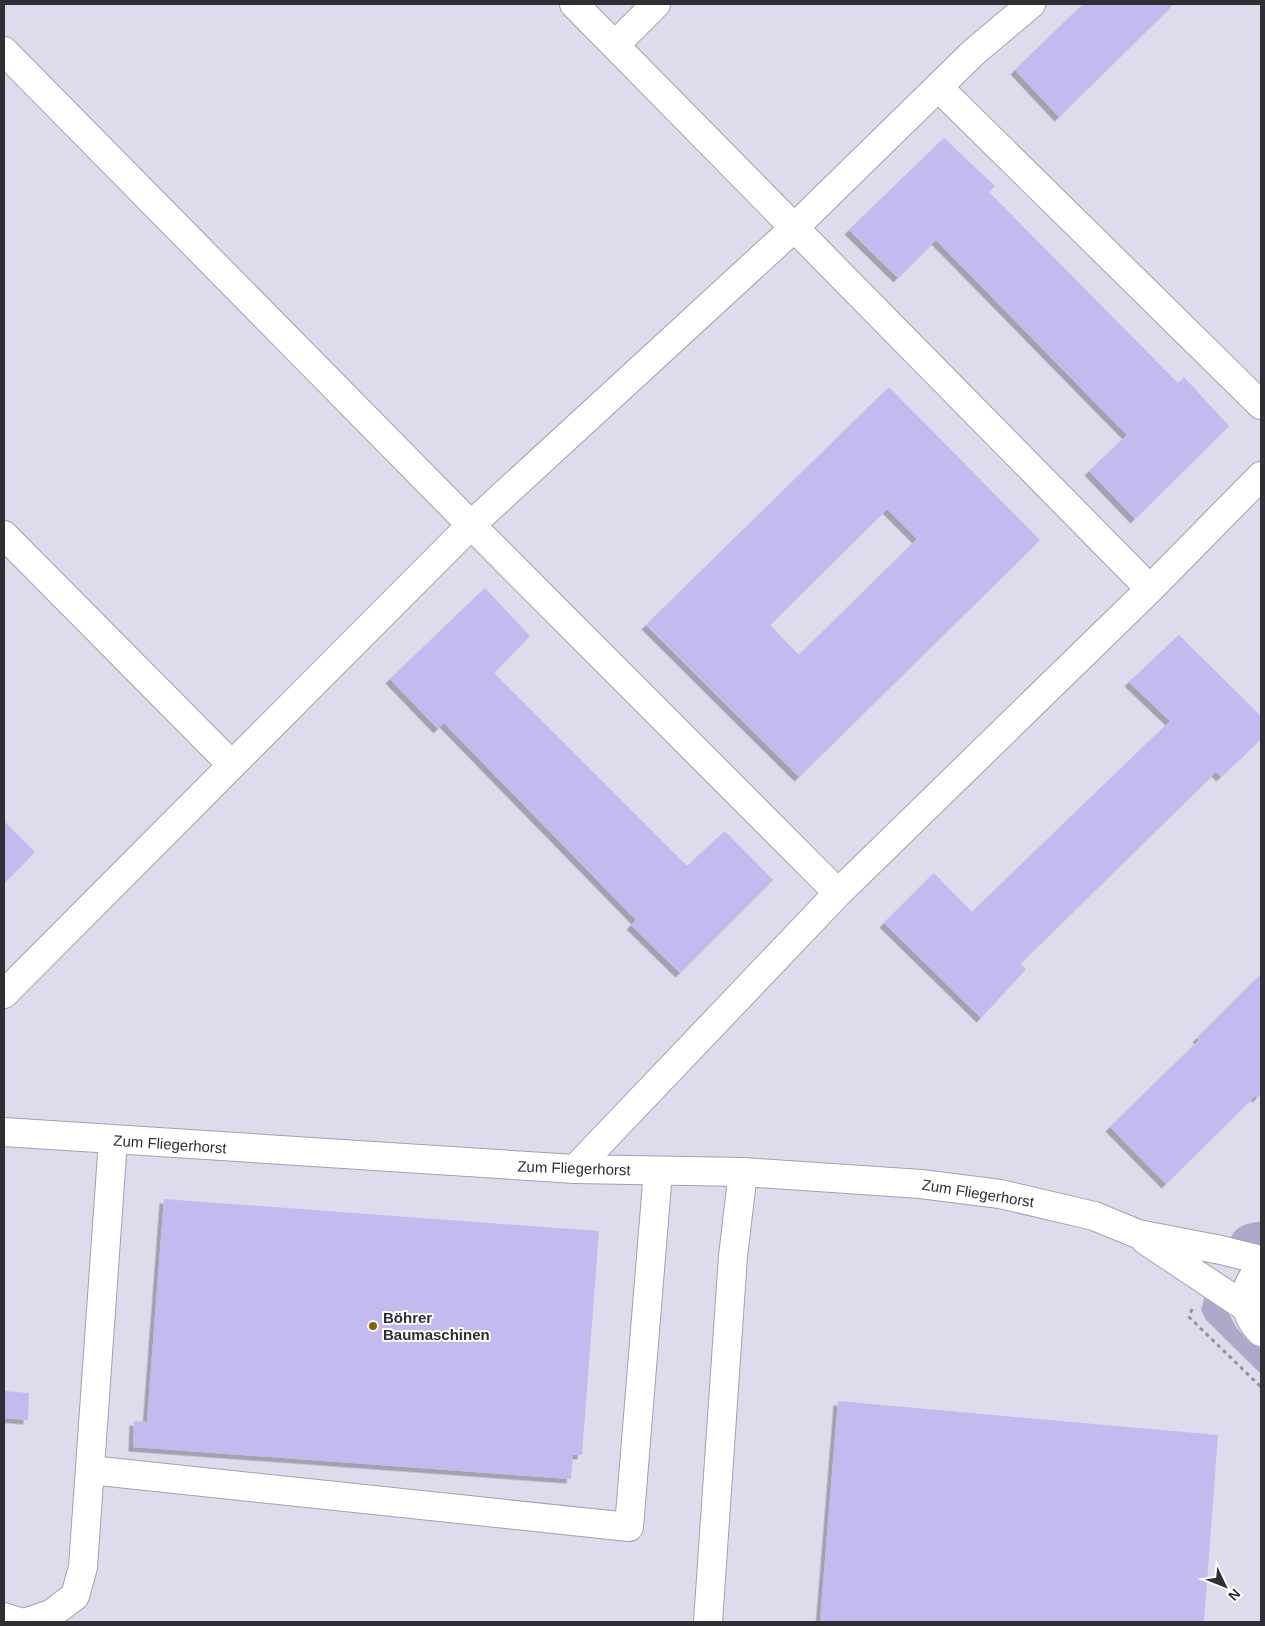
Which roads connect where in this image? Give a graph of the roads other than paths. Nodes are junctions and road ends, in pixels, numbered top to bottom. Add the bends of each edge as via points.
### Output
1 (574, 4) edge
2 (656, 4) edge
3 (1024, 6) edge
4 (615, 45) junction
5 (4, 51) edge
6 (938, 87) junction
7 (794, 228) junction
8 (1261, 405) edge
9 (1261, 476) edge
10 (471, 525) junction
11 (4, 535) edge
12 (1150, 589) junction
13 (232, 765) junction
14 (838, 893) junction
15 (4, 994) edge
16 (4, 1132) edge
17 (113, 1140) junction
18 (575, 1170) junction
19 (658, 1171) junction
20 (743, 1172) junction
21 (1138, 1234) junction
22 (1261, 1260) edge
23 (1261, 1269) edge
24 (1247, 1308) junction
25 (1261, 1332) edge
26 (90, 1470) junction
27 (4, 1617) edge
28 (20, 1622) edge
29 (27, 1622) edge
30 (708, 1622) edge

1 - 4 street
2 - 4 street
3 - 6 street
4 - 7 street
5 - 10 street
6 - 7 street
6 - 8 street
7 - 10 street
7 - 12 street
9 - 12 street
10 - 13 street
10 - 14 street
11 - 13 street
12 - 14 street
13 - 15 street
14 - 18 street
16 - 17 street, Zum Fliegerhorst
17 - 18 street, Zum Fliegerhorst
17 - 26 street
18 - 19 street, Zum Fliegerhorst
19 - 20 street, Zum Fliegerhorst
19 - 26 street via 629,1527
20 - 21 street, Zum Fliegerhorst via 921,1184 1000,1194 1094,1216
20 - 30 street via 733,1256
21 - 22 street, Zum Fliegerhorst
21 - 24 street, Zum Fliegerhorst
23 - 24 street via 1246,1294
24 - 25 street
26 - 29 street via 83,1567 75,1596 51,1614
27 - 28 street

